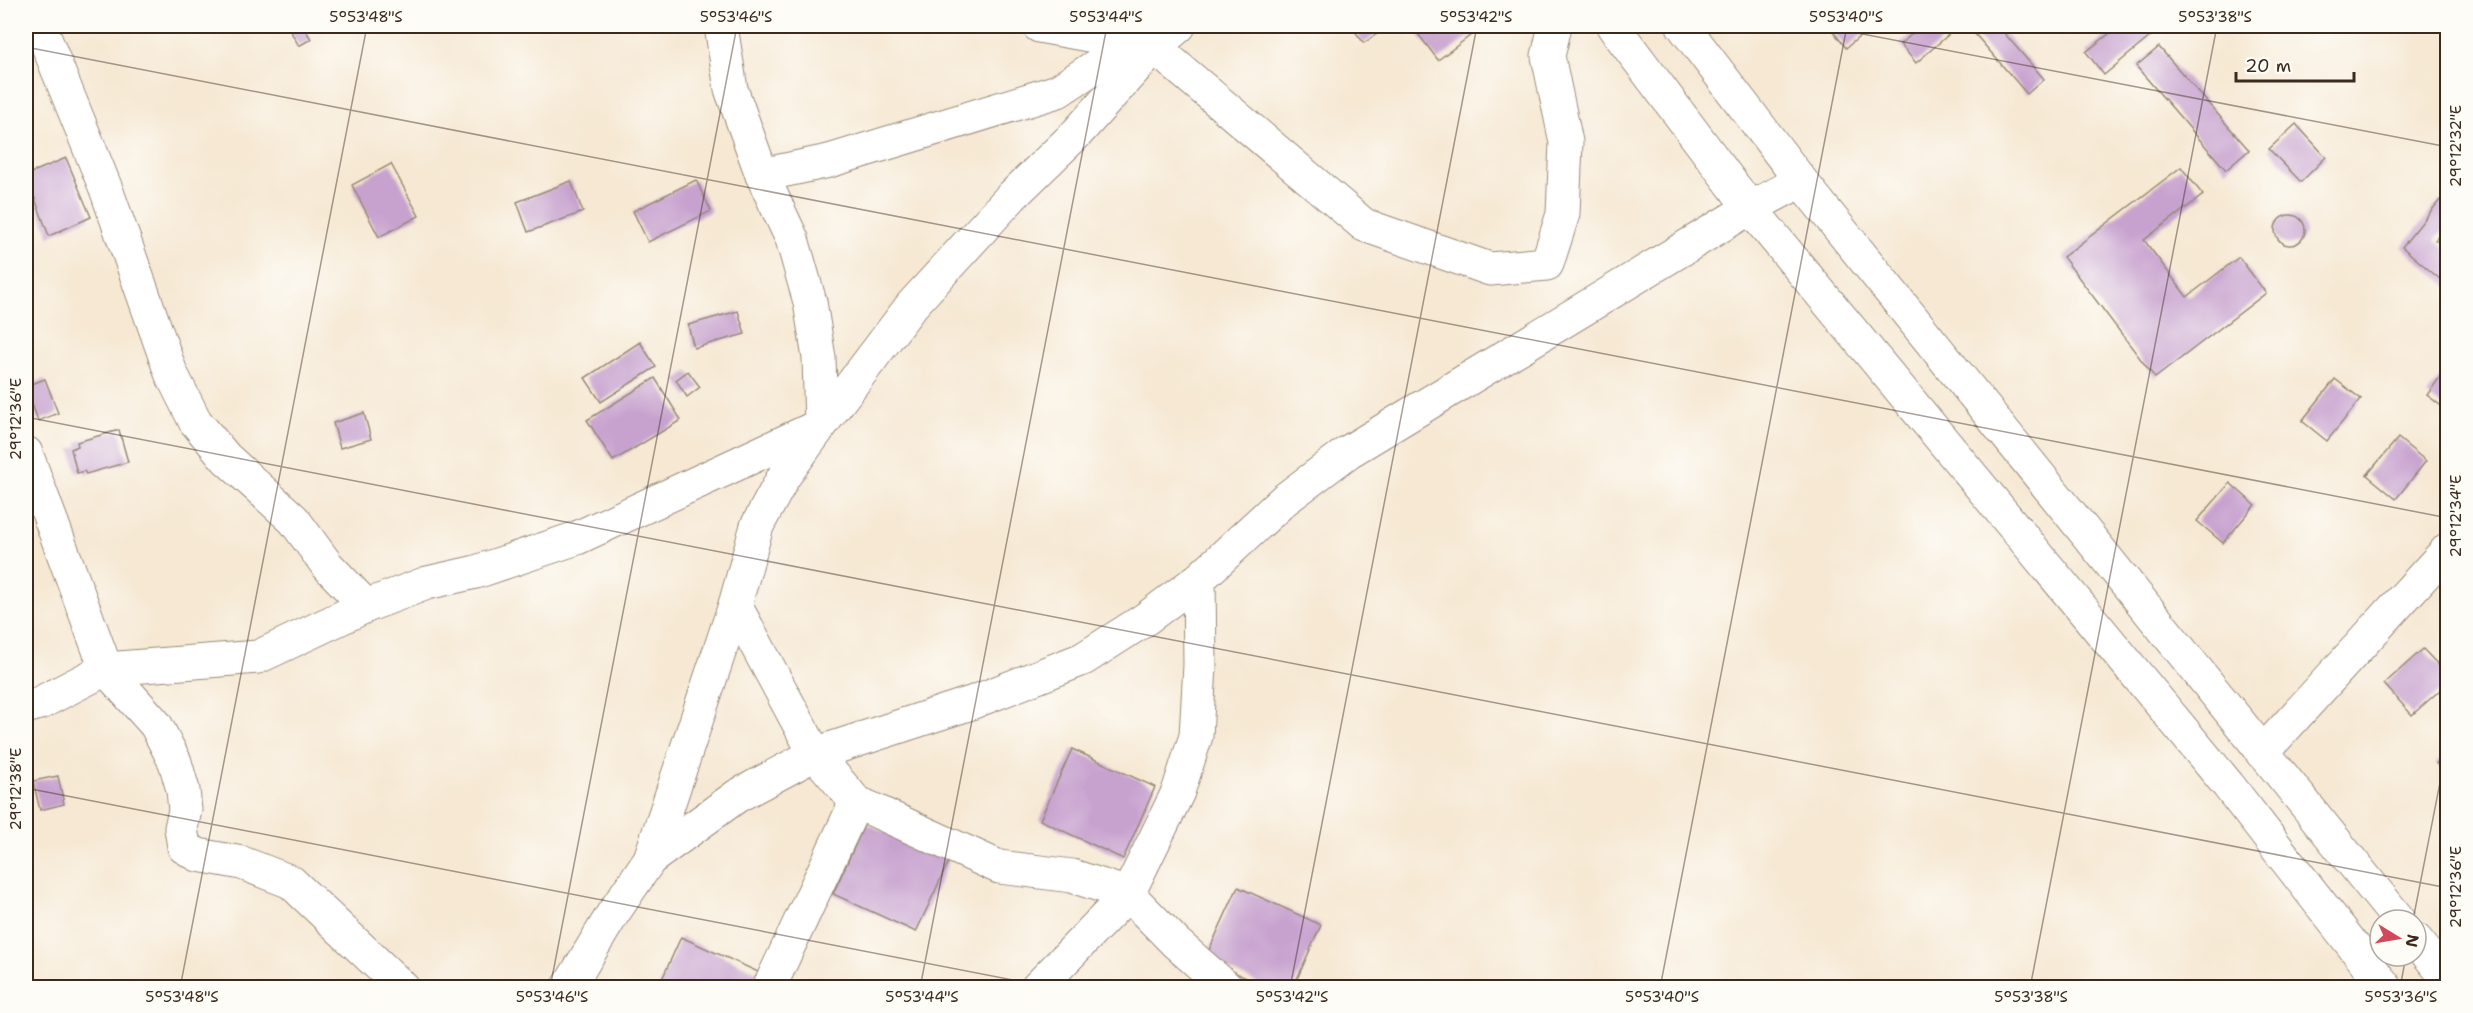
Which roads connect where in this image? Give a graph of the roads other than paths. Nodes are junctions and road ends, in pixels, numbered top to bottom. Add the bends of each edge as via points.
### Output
1 (40, 26) edge
2 (721, 26) edge
3 (1039, 26) edge
4 (1179, 26) edge
5 (1555, 26) edge
6 (1613, 26) edge
7 (1683, 26) edge
8 (1142, 46) junction
9 (762, 175) junction
10 (1801, 181) junction
11 (1750, 208) junction
12 (821, 425) junction
13 (26, 453) edge
14 (2448, 549) edge
15 (1199, 579) junction
16 (735, 605) junction
17 (366, 606) junction
18 (106, 669) junction
19 (26, 707) edge
20 (2262, 753) junction
21 (815, 754) junction
22 (856, 802) junction
23 (650, 859) junction
24 (1128, 894) junction
25 (2389, 908) edge
26 (2428, 955) edge
27 (2448, 979) edge
28 (403, 987) edge
29 (568, 987) edge
30 (769, 987) edge
31 (1036, 987) edge
32 (1227, 987) edge
33 (2386, 987) edge

1 - 17 street via 106,189 171,373 195,421 226,458 294,520 327,565
2 - 9 street via 731,89
3 - 8 street
4 - 8 street
5 - 8 street via 1548,56 1566,142 1563,214 1547,264 1490,268 1364,225
6 - 11 street
7 - 10 street
8 - 9 street via 1058,91 829,161
8 - 12 street via 1077,133 1012,196 912,305
9 - 12 street via 792,239 810,302 819,358
10 - 11 street
10 - 20 street
11 - 15 street via 1348,452 1284,500
11 - 33 street via 2228,785
12 - 16 street via 784,476 757,526
12 - 17 street via 577,538 476,572 427,583
13 - 18 street
14 - 20 street
15 - 21 street via 1083,659 971,703
15 - 24 street via 1196,736 1178,792
16 - 21 street
16 - 23 street
17 - 18 street via 258,657
18 - 19 street
18 - 28 street via 156,725 175,762 183,790 184,847 198,855 242,863 291,882
20 - 25 street
21 - 22 street
21 - 23 street via 737,796
22 - 24 street via 999,867 1072,876
22 - 30 street
23 - 29 street
24 - 31 street
24 - 32 street
26 - 27 street

